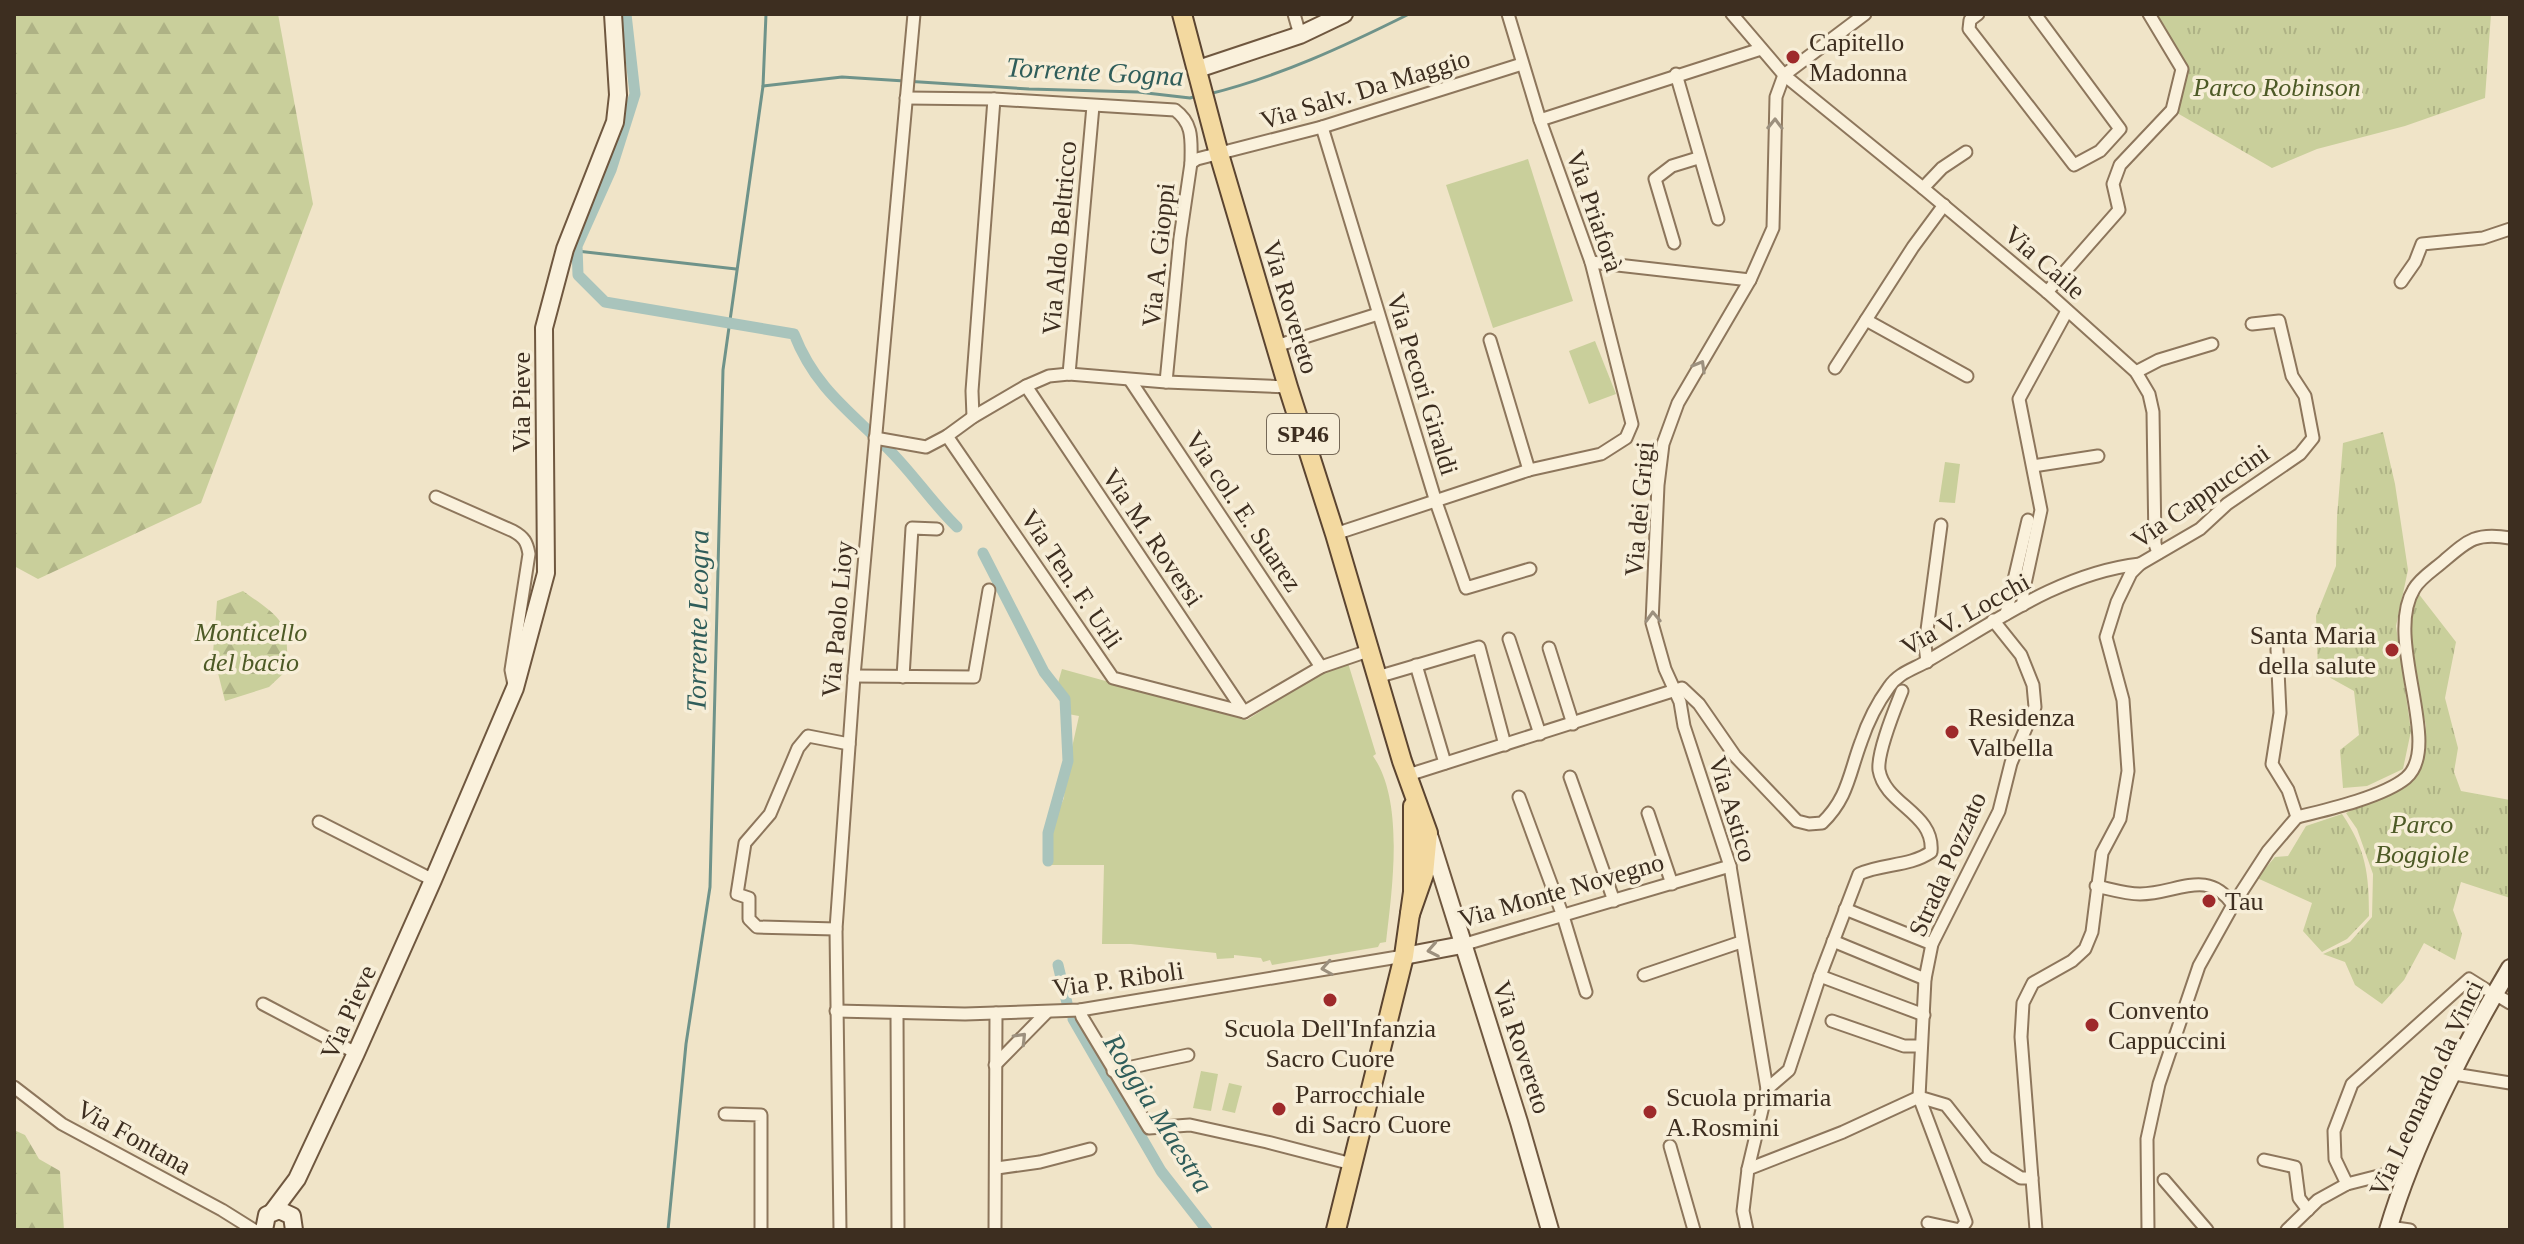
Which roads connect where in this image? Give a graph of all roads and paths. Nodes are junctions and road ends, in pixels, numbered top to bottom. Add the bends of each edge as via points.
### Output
1 (613, 14) edge
2 (914, 14) edge
3 (1182, 14) edge
4 (1294, 14) edge
5 (1344, 14) edge
6 (1508, 14) edge
7 (1732, 14) edge
8 (1865, 14) edge
9 (1978, 14) edge
10 (2035, 14) edge
11 (2149, 14) edge
12 (1300, 35) junction
13 (1761, 49) junction
14 (1522, 64) junction
15 (1676, 74) junction
16 (1784, 75) junction
17 (1200, 77) junction
18 (906, 94) junction
19 (994, 99) junction
20 (1093, 106) junction
21 (1540, 120) junction
22 (1322, 127) junction
23 (1966, 152) dead end
24 (1219, 154) junction
25 (1698, 158) junction
26 (1191, 163) junction
27 (1923, 188) junction
28 (1944, 205) junction
29 (1718, 219) dead end
30 (2510, 229) edge
31 (1674, 243) dead end
32 (1591, 262) junction
33 (1750, 280) junction
34 (2401, 282) dead end
35 (2047, 292) junction
36 (2067, 311) junction
37 (1378, 314) junction
38 (1866, 320) junction
39 (2252, 324) dead end
40 (1490, 340) dead end
41 (2212, 344) dead end
42 (1276, 346) junction
43 (1835, 368) dead end
44 (2136, 372) junction
45 (1069, 374) junction
46 (1967, 376) dead end
47 (1130, 380) junction
48 (1166, 382) junction
49 (1026, 386) junction
50 (1288, 387) junction
51 (973, 417) junction
52 (947, 436) junction
53 (875, 438) junction
54 (2098, 456) dead end
55 (2033, 466) junction
56 (1529, 470) junction
57 (436, 497) dead end
58 (1436, 502) junction
59 (2028, 520) dead end
60 (1941, 525) dead end
61 (937, 529) dead end
62 (1335, 534) junction
63 (2510, 538) edge
64 (2158, 553) junction
65 (2140, 564) junction
66 (1530, 569) dead end
67 (989, 590) dead end
68 (2023, 605) junction
69 (2006, 614) junction
70 (1993, 620) junction
71 (1509, 639) dead end
72 (1549, 648) dead end
73 (2277, 649) dead end
74 (1368, 651) junction
75 (1927, 662) junction
76 (1416, 665) junction
77 (1321, 667) junction
78 (854, 676) junction
79 (903, 677) junction
80 (1377, 677) junction
81 (515, 688) junction
82 (1674, 691) junction
83 (1902, 691) dead end
84 (1244, 712) junction
85 (1573, 724) junction
86 (1540, 734) junction
87 (849, 744) junction
88 (1505, 745) junction
89 (1445, 763) junction
90 (1570, 777) dead end
91 (1410, 782) junction
92 (1519, 797) dead end
93 (1648, 813) dead end
94 (2297, 817) junction
95 (319, 822) dead end
96 (1423, 830) junction
97 (1730, 866) junction
98 (1432, 871) junction
99 (433, 880) junction
100 (1672, 884) junction
101 (2096, 886) junction
102 (1614, 901) junction
103 (2233, 905) junction
104 (1845, 909) junction
105 (1410, 914) junction
106 (1563, 916) junction
107 (836, 929) junction
108 (1833, 941) junction
109 (1741, 942) junction
110 (1932, 944) junction
111 (1462, 945) junction
112 (1404, 956) junction
113 (2510, 968) edge
114 (1644, 975) dead end
115 (1820, 976) junction
116 (1925, 979) junction
117 (1586, 992) dead end
118 (2490, 992) junction
119 (2510, 1003) edge
120 (263, 1004) dead end
121 (1080, 1010) junction
122 (836, 1011) junction
123 (1047, 1012) junction
124 (996, 1013) junction
125 (897, 1014) junction
126 (1924, 1015) junction
127 (1832, 1021) dead end
128 (1921, 1046) junction
129 (356, 1053) junction
130 (1188, 1055) dead end
131 (995, 1065) junction
132 (1113, 1071) junction
133 (2454, 1074) junction
134 (2510, 1083) edge
135 (14, 1087) edge
136 (1767, 1089) junction
137 (1919, 1097) junction
138 (725, 1114) dead end
139 (1670, 1146) dead end
140 (1090, 1149) dead end
141 (2264, 1160) dead end
142 (1352, 1164) junction
143 (997, 1168) junction
144 (2410, 1168) junction
145 (1748, 1169) junction
146 (2032, 1178) junction
147 (297, 1179) junction
148 (2164, 1180) dead end
149 (2347, 1184) junction
150 (2308, 1210) junction
151 (264, 1222) edge
152 (1928, 1223) dead end
153 (294, 1226) edge
154 (2389, 1228) edge
155 (761, 1230) edge
156 (840, 1230) edge
157 (898, 1230) edge
158 (995, 1230) edge
159 (1336, 1230) edge
160 (1550, 1230) edge
161 (1694, 1230) edge
162 (1747, 1230) edge
163 (2036, 1230) edge
164 (2148, 1230) edge
165 (2207, 1230) edge
166 (2287, 1230) edge
167 (2410, 1230) edge

1 - 81 street, Via Pieve via 615,122 565,249 544,328 546,573
2 - 18 street, Via Paolo Lioy
3 - 17 main road, SP46
4 - 12 street
5 - 12 street
6 - 14 street, Via Priaforà
7 - 13 street, Via Caile
8 - 16 street
9 - 10 street via 1969,29 2074,165 2100,151 2120,129
11 - 35 street via 2182,69 2172,110 2120,165 2113,184 2119,210
12 - 17 street
13 - 15 street
13 - 16 street, Via Caile
14 - 21 street, Via Priaforà
14 - 22 street, Via Salv. Da Maggio
15 - 21 street
15 - 25 street
16 - 27 street, Via Caile
33 -> 16 street, Via dei Grigi via 1773,228 1776,97
17 - 24 main road, Via Rovereto / SP46
18 - 19 street
18 - 53 street, Via Paolo Lioy
19 - 20 street
19 - 51 street
20 - 26 street via 1175,110 1191,128
20 - 45 street, Via Aldo Beltricco
21 - 32 street, Via Priaforà
22 - 24 street, Via Salv. Da Maggio
22 - 37 street, Via Pecori Giraldi
23 - 27 street
24 - 26 street, Via A. Gioppi
24 - 42 main road, Via Rovereto / SP46
25 - 29 street
25 - 31 street via 1672,166 1655,179
26 - 48 street, Via A. Gioppi
27 - 28 street, Via Caile
28 - 35 street, Via Caile
28 - 38 street
30 - 34 street via 2483,238 2422,244
32 - 33 street
32 - 56 street, Via Priaforà via 1632,424 1626,438 1601,454
82 -> 33 street, Via dei Grigi via 1652,623 1663,444 1678,403
35 - 36 street, Via Caile
36 - 44 street, Via Caile
36 - 55 street via 2019,399
37 - 42 street
37 - 58 street, Via Pecori Giraldi
38 - 43 street
38 - 46 street
39 - 64 street, Via Cappuccini via 2279,321 2292,376 2305,396 2313,438 2300,454 2200,529
40 - 56 street
41 - 44 street
42 - 50 main road, Via Rovereto / SP46
44 - 64 street, Via Caile via 2153,412
45 - 47 street
45 - 49 street
47 - 48 street
47 - 77 street, Via col. E. Suarez
48 - 50 street
49 - 51 street
49 - 84 street, Via M. Roversi
50 - 62 main road, Via Rovereto / SP46
51 - 52 street
52 - 53 street via 926,447
52 - 84 street, Via Ten. F. Urli via 1113,678
53 - 78 street, Via Paolo Lioy
54 - 55 street
55 - 68 street via 2041,510
56 - 58 street
57 - 81 street, Via Pieve via 513,531 527,545 511,670
58 - 62 street
58 - 66 street, Via Pecori Giraldi via 1466,588
59 - 69 street
60 - 75 street
61 - 79 street via 912,528
62 - 74 main road, Via Rovereto / SP46
63 - 94 street via 2468,540 2414,587 2405,611 2405,644 2420,730 2417,759 2407,777 2347,805
64 - 65 street, Via Cappuccini
65 - 68 street, Via V. Locchi via 2074,578
65 - 101 street, Via Cappuccini via 2117,602 2106,637 2123,700 2128,771 2120,819 2102,853
67 - 79 street via 974,677
68 - 69 street, Via V. Locchi
69 - 70 street, Via V. Locchi
70 - 75 street, Via V. Locchi
70 - 110 street, Strada Pozzato via 2021,655 2035,707 2011,763 1999,811
71 - 86 street
72 - 85 street
73 - 94 street via 2280,713 2272,764
74 - 77 street
74 - 80 main road, Via Rovereto / SP46
75 - 82 street, Via V. Locchi via 1889,685 1862,739 1846,792 1822,823 1797,821 1735,756 1699,704 1682,688
76 - 80 street
76 - 88 street via 1479,647
76 - 89 street
77 - 84 street
78 - 79 street
78 - 87 street, Via Paolo Lioy
80 - 91 main road, Via Rovereto / SP46
81 - 99 street, Via Pieve
82 - 85 street
82 - 97 street, Via Astico
83 - 104 street via 1879,768 1885,785 1923,823 1931,852 1916,862 1859,874
85 - 86 street
86 - 88 street
87 - 107 street, Via Paolo Lioy
87 - 107 street via 808,736 798,748 770,814 745,843 737,894 749,898 749,919 757,927
88 - 89 street
89 - 91 street
90 - 102 street
91 - 96 main road, Via Rovereto / SP46
92 - 106 street
93 - 100 street
94 - 103 street
95 - 99 street
96 - 98 main road, SP46
96 - 98 street, Via Rovereto
96 - 105 main road, SP46
97 - 100 street, Via Monte Novegno
97 - 109 street, Via Astico
98 - 105 main road, SP46
98 - 111 street, Via Rovereto
99 - 129 street, Via Pieve
100 - 102 street, Via Monte Novegno
101 - 103 street via 2140,894 2205,883 2224,892
101 - 146 street, Via Cappuccini via 2085,949 2033,983 2023,1003
102 - 106 street, Via Monte Novegno
103 - 164 street via 2199,966 2159,1084 2147,1139
104 - 108 street
104 - 110 street
105 - 112 main road, SP46
106 - 111 street, Via Monte Novegno
106 - 117 street
107 - 122 street, Via Paolo Lioy
108 - 115 street
108 - 116 street
109 - 114 street
109 - 136 street, Via Astico
110 - 116 street, Strada Pozzato
111 -> 112 street, Via Monte Novegno
111 - 160 street, Via Rovereto
112 -> 121 street, Via P. Riboli
112 - 142 main road, SP46
113 - 118 street, Via Leonardo da Vinci
115 - 126 street
115 - 136 street via 1789,1070
116 - 126 street, Strada Pozzato
118 - 119 street
118 - 133 street, Via Leonardo da Vinci
118 - 149 street via 2469,979 2352,1084 2334,1131 2335,1159
120 - 129 street
121 - 123 street, Via P. Riboli
121 - 132 street
122 - 125 street, Via P. Riboli
122 - 156 street, Via Paolo Lioy
123 - 124 street, Via P. Riboli
131 -> 123 street
124 - 125 street, Via P. Riboli
124 - 131 street
125 - 157 street
126 - 128 street, Strada Pozzato
127 - 128 street via 1904,1046
128 - 137 street, Strada Pozzato
129 - 147 street, Via Pieve
130 - 132 street
131 - 143 street
132 - 142 street via 1149,1128 1190,1125
133 - 134 street
133 - 144 street, Via Leonardo da Vinci
135 - 151 street, Via Fontana via 62,1124 237,1219
136 - 145 street, Via Astico
137 - 145 street
137 - 146 street via 1946,1105 1987,1157 2021,1178
137 - 152 street via 1966,1222 1960,1230
138 - 155 street via 761,1115
139 - 161 street
140 - 143 street
141 - 150 street via 2295,1167 2299,1198
142 - 159 main road, SP46
143 - 158 street
144 - 149 street
144 - 154 street, Via Leonardo da Vinci
145 - 162 street, Via Astico via 1743,1211
146 - 163 street, Via Cappuccini
147 - 151 street, Via Pieve
147 - 153 street, Via Pieve
148 - 165 street
149 - 150 street
150 - 166 street
151 - 153 street via 284,1211
154 - 167 street

